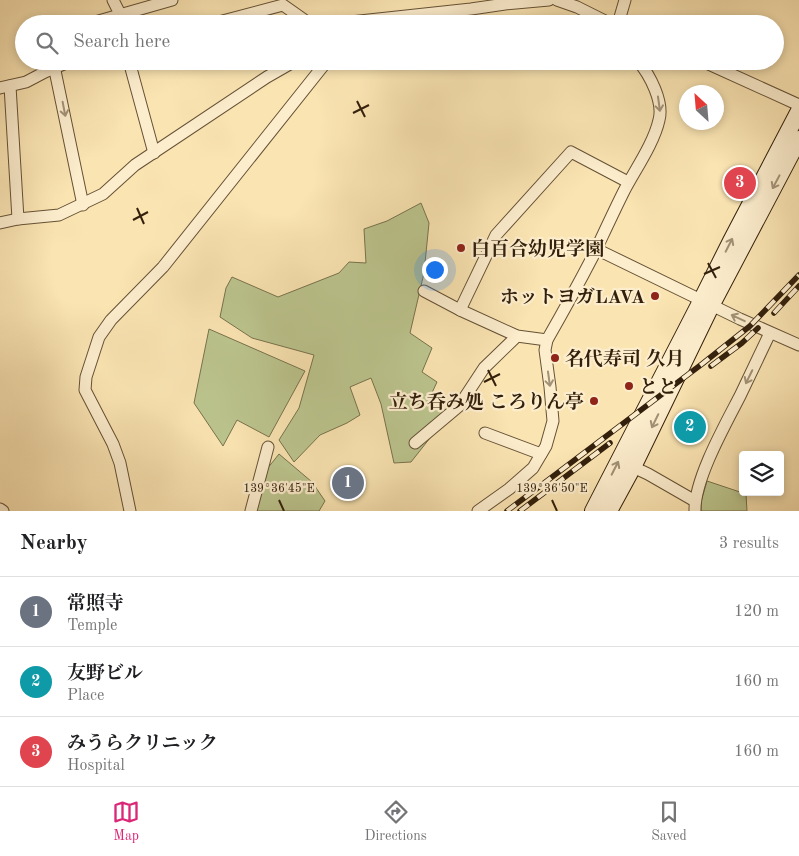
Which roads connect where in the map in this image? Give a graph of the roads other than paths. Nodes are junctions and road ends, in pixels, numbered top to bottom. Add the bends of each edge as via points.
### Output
1 (114, 0) edge
2 (172, 0) edge
3 (550, 0) edge
4 (558, 0) edge
5 (625, 0) edge
6 (120, 14) junction
7 (117, 15) edge
8 (246, 15) edge
9 (297, 15) edge
10 (421, 15) edge
11 (593, 15) edge
12 (621, 15) edge
13 (48, 70) edge
14 (55, 70) edge
15 (131, 70) edge
16 (279, 70) edge
17 (320, 70) edge
18 (645, 70) edge
19 (722, 70) edge
20 (5, 87) edge
21 (799, 105) edge
22 (799, 111) edge
23 (799, 139) edge
24 (154, 153) junction
25 (628, 182) junction
26 (83, 205) junction
27 (18, 218) junction
28 (0, 223) edge
29 (596, 249) junction
30 (424, 291) dead end
31 (706, 302) junction
32 (460, 310) junction
33 (770, 333) junction
34 (517, 336) junction
35 (548, 340) junction
36 (799, 344) edge
37 (485, 432) dead end
38 (415, 443) dead end
39 (268, 447) dead end
40 (541, 454) junction
41 (633, 467) junction
42 (695, 506) edge
43 (130, 511) edge
44 (251, 511) edge
45 (478, 511) edge
46 (593, 511) edge
47 (609, 511) edge

1 - 6 street
2 - 6 street
3 - 10 street
4 - 11 street
5 - 12 street
6 - 7 street
8 - 9 street via 283,5
13 - 20 street via 26,82
14 -> 26 street
15 - 24 street
16 - 24 street
17 - 43 street via 162,267 99,337 85,390 113,444
18 -> 25 street via 658,96 660,119 650,145
19 - 21 street
20 - 27 street
31 -> 22 main road via 761,181
23 -> 31 main road
24 - 26 street via 135,165 103,194
25 - 29 street
25 - 32 street via 571,152 496,235
26 - 27 street via 59,215
27 - 28 street
29 - 31 street
29 - 35 street
30 - 32 street
33 -> 31 street
31 -> 41 main road
46 -> 31 main road
32 - 34 street
33 - 36 street
33 -> 42 street via 714,448
34 - 35 street
34 - 38 street via 484,368 459,406
35 -> 40 street via 545,350 553,421
37 - 40 street
39 - 44 street
40 - 45 street via 533,468
41 - 42 street
41 - 47 main road

